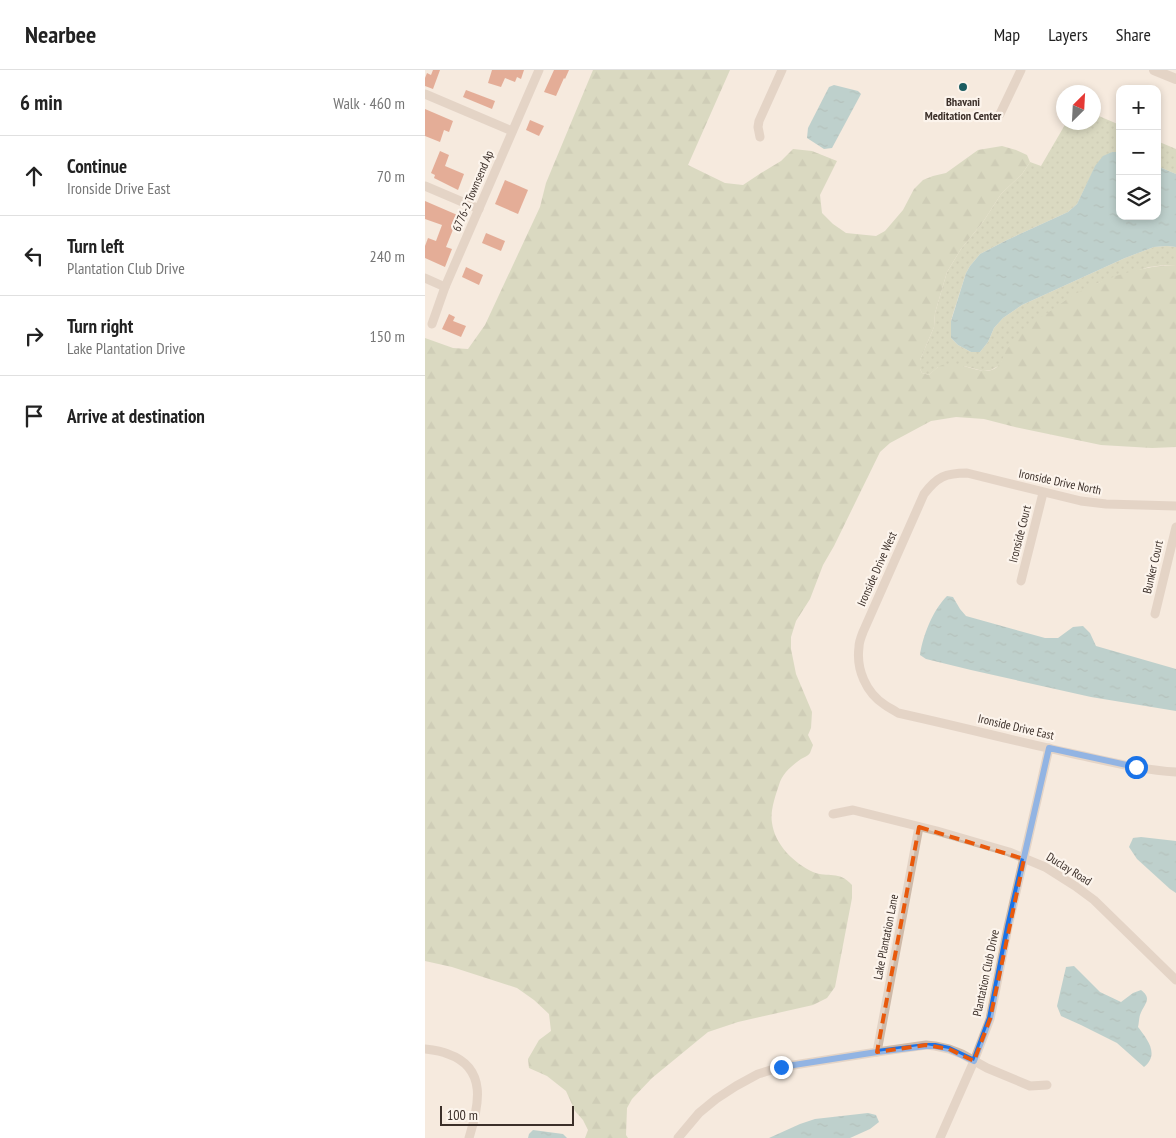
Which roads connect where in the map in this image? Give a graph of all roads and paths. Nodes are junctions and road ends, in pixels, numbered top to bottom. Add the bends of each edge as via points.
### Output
1 (539, 70) edge
2 (782, 70) edge
3 (1021, 70) edge
4 (1154, 70) edge
5 (1176, 79) edge
6 (425, 94) edge
7 (1000, 114) dead end
8 (513, 131) junction
9 (760, 137) dead end
10 (425, 186) edge
11 (479, 209) junction
12 (425, 278) edge
13 (445, 287) junction
14 (432, 324) dead end
15 (942, 476) joint
16 (1043, 492) junction
17 (1176, 506) edge
18 (1176, 527) edge
19 (1021, 581) dead end
20 (1155, 614) dead end
21 (863, 680) joint
22 (1049, 748) junction
23 (1176, 772) edge
24 (833, 814) dead end
25 (919, 827) junction
26 (1024, 859) junction
27 (1176, 980) edge
28 (425, 1049) edge
29 (877, 1052) junction
30 (974, 1061) junction
31 (1047, 1085) dead end
32 (469, 1138) edge
33 (678, 1138) edge
34 (940, 1138) edge

1 - 8 street, 6776-2 Townsend Ap
2 - 9 street via 759,121
3 - 7 street
4 - 5 street
6 - 8 street
8 - 11 street, 6776-2 Townsend Ap
10 - 11 street
11 - 13 street, 6776-2 Townsend Ap
12 - 13 street
13 - 14 street, 6776-2 Townsend Ap
15 - 16 street, Ironside Drive North via 967,473
15 - 21 street, Ironside Drive West via 924,494 863,632 859,647
16 - 17 street, Ironside Drive North via 1106,504
16 - 19 street, Ironside Court
18 - 20 street, Bunker Court
21 - 22 street, Ironside Drive East via 883,704 899,713
22 - 23 street, Ironside Drive East via 1136,767
22 - 26 street, Plantation Club Drive
24 - 25 street, Duclay Road via 853,810
25 - 26 street, Duclay Road
25 - 29 street, Lake Plantation Lane
26 - 27 street, Duclay Road via 1052,872 1094,900
26 - 30 street, Plantation Club Drive via 990,1018
28 - 32 street via 462,1060 473,1072 478,1085 478,1100
29 - 30 street via 935,1046
29 - 33 street via 781,1067 758,1074 716,1099
30 - 31 street via 1030,1086
30 - 34 street, Plantation Club Drive

